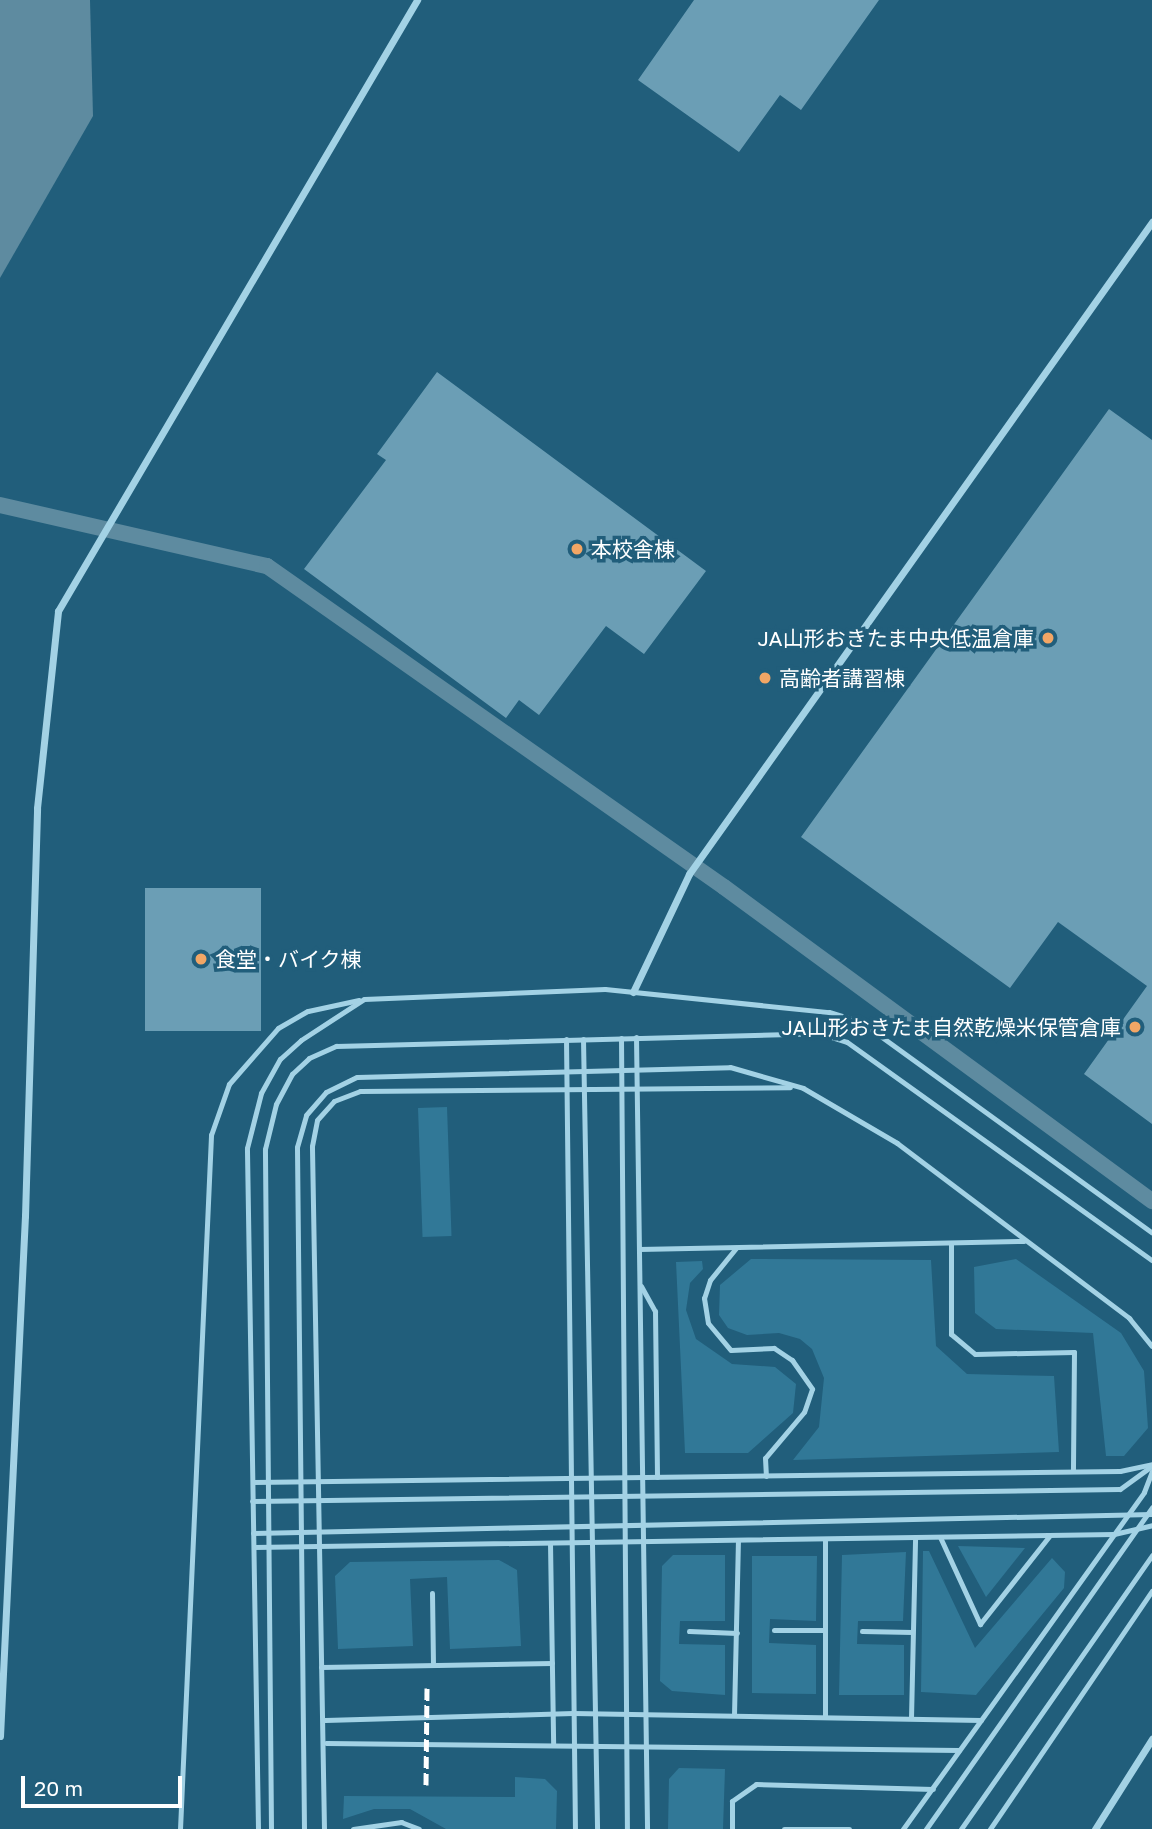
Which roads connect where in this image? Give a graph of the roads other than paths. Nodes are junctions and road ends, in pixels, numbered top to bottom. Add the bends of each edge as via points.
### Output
1 (417, 0) edge
2 (1152, 222) edge
3 (633, 992) junction
4 (364, 999) junction
5 (636, 1037) junction
6 (621, 1038) junction
7 (566, 1039) junction
8 (583, 1039) junction
9 (622, 1070) junction
10 (636, 1070) junction
11 (566, 1071) junction
12 (583, 1071) junction
13 (621, 1085) junction
14 (636, 1085) junction
15 (583, 1086) junction
16 (566, 1087) junction
17 (803, 1088) junction
18 (1152, 1233) edge
19 (1024, 1241) junction
20 (951, 1243) junction
21 (736, 1248) junction
22 (639, 1249) junction
23 (1152, 1261) edge
24 (639, 1283) junction
25 (1152, 1346) edge
26 (1152, 1467) edge
27 (1073, 1471) junction
28 (766, 1475) junction
29 (642, 1477) junction
30 (657, 1477) junction
31 (590, 1478) junction
32 (624, 1478) junction
33 (569, 1479) junction
34 (320, 1481) junction
35 (253, 1482) junction
36 (268, 1482) junction
37 (301, 1482) junction
38 (591, 1496) junction
39 (626, 1496) junction
40 (642, 1496) junction
41 (570, 1497) junction
42 (268, 1500) junction
43 (320, 1500) junction
44 (252, 1501) junction
45 (303, 1501) junction
46 (1152, 1507) edge
47 (1129, 1513) junction
48 (1150, 1514) edge
49 (624, 1524) junction
50 (643, 1524) junction
51 (570, 1525) junction
52 (591, 1525) junction
53 (1152, 1525) edge
54 (320, 1531) junction
55 (1135, 1531) junction
56 (269, 1532) junction
57 (301, 1532) junction
58 (253, 1533) junction
59 (1114, 1534) junction
60 (1050, 1535) junction
61 (940, 1537) junction
62 (915, 1538) junction
63 (825, 1539) junction
64 (738, 1540) junction
65 (592, 1542) junction
66 (624, 1542) junction
67 (643, 1542) junction
68 (550, 1543) junction
69 (570, 1543) junction
70 (302, 1546) junction
71 (254, 1547) junction
72 (269, 1547) junction
73 (320, 1547) junction
74 (1152, 1555) edge
75 (1152, 1591) edge
76 (432, 1593) dead end
77 (774, 1629) dead end
78 (825, 1630) junction
79 (689, 1631) dead end
80 (862, 1631) dead end
81 (912, 1632) junction
82 (737, 1633) junction
83 (552, 1663) junction
84 (433, 1665) junction
85 (321, 1668) junction
86 (553, 1713) junction
87 (573, 1713) junction
88 (594, 1714) junction
89 (625, 1714) junction
90 (646, 1714) junction
91 (734, 1715) junction
92 (825, 1715) junction
93 (911, 1717) junction
94 (325, 1720) junction
95 (981, 1720) junction
96 (0, 1736) edge
97 (1152, 1739) edge
98 (326, 1743) junction
99 (553, 1744) junction
100 (595, 1744) junction
101 (573, 1745) junction
102 (626, 1745) junction
103 (646, 1745) junction
104 (959, 1750) junction
105 (933, 1789) junction
106 (180, 1829) edge
107 (258, 1829) edge
108 (271, 1829) edge
109 (304, 1829) edge
110 (324, 1829) edge
111 (353, 1829) edge
112 (419, 1829) edge
113 (575, 1829) edge
114 (597, 1829) edge
115 (627, 1829) edge
116 (647, 1829) edge
117 (732, 1829) edge
118 (784, 1829) edge
119 (849, 1829) edge
120 (904, 1829) edge
121 (926, 1829) edge
122 (961, 1829) edge
123 (990, 1829) edge
124 (1094, 1829) edge

1 - 96 street via 58,611 37,808 25,1216
2 - 3 street via 689,874
3 - 4 lane
3 - 18 lane via 829,1012 861,1022
4 - 35 lane via 280,1059 261,1093 247,1148
4 - 106 lane via 308,1011 278,1028 229,1084 211,1135
5 - 6 lane
5 - 10 lane
5 - 23 lane via 818,1032 847,1042
6 - 8 lane
6 - 9 lane
7 - 8 lane
7 - 11 lane
7 - 36 lane via 336,1046 309,1058 292,1074 276,1104 265,1149
8 - 12 lane
9 - 10 lane
9 - 12 lane
9 - 13 lane
10 - 14 lane
10 - 17 lane via 730,1067
11 - 12 lane
11 - 16 lane
11 - 37 lane via 357,1077 326,1091 306,1115 297,1147
12 - 15 lane
13 - 14 lane
13 - 15 lane
13 - 32 lane
14 - 17 lane
14 - 22 lane
15 - 16 lane
15 - 31 lane
16 - 33 lane
16 - 34 lane via 360,1091 334,1101 317,1120 312,1146
17 - 19 lane via 897,1143
19 - 20 lane
19 - 25 lane via 1129,1318
20 - 21 lane
20 - 27 lane via 951,1334 975,1354 1074,1352
21 - 22 lane
21 - 28 lane via 710,1280 704,1298 708,1323 731,1350 774,1348 792,1360 812,1389 804,1412 765,1458
22 - 24 lane
24 - 29 lane
24 - 30 lane via 655,1311
26 - 27 lane
26 - 40 lane via 1120,1489
26 - 47 lane
27 - 28 lane
28 - 30 lane
29 - 30 lane
29 - 32 lane
29 - 40 lane
31 - 32 lane
31 - 33 lane
31 - 38 lane
32 - 39 lane
33 - 34 lane
33 - 41 lane
34 - 37 lane
34 - 43 lane
35 - 36 lane
35 - 44 lane
36 - 37 lane
36 - 42 lane
37 - 45 lane
38 - 39 lane
38 - 41 lane
38 - 52 lane
39 - 40 lane
39 - 49 lane
40 - 50 lane
41 - 43 lane
41 - 51 lane
42 - 44 lane
42 - 45 lane
42 - 56 lane
43 - 45 lane
43 - 54 lane
44 - 58 lane
45 - 57 lane
46 - 48 lane
47 - 48 lane
47 - 50 lane
47 - 59 lane
48 - 55 lane
49 - 50 lane
49 - 52 lane
49 - 66 lane
50 - 67 lane
51 - 52 lane
51 - 54 lane
51 - 69 lane
52 - 65 lane
53 - 55 lane
54 - 57 lane
54 - 73 lane
55 - 59 lane
55 - 121 lane
56 - 57 lane
56 - 58 lane
56 - 72 lane
57 - 70 lane
58 - 71 lane
59 - 60 lane
59 - 95 lane
60 - 61 lane
60 - 61 lane via 980,1624
61 - 62 lane
62 - 63 lane
62 - 81 lane
63 - 64 lane
63 - 78 lane
64 - 67 lane
64 - 82 lane
65 - 66 lane
65 - 69 lane
65 - 88 lane
66 - 67 lane
66 - 89 lane
67 - 90 lane
68 - 69 lane
68 - 73 lane
68 - 83 lane
69 - 87 lane
70 - 72 lane
70 - 73 lane
70 - 109 lane
71 - 72 lane
71 - 107 lane
72 - 108 lane
73 - 85 lane
74 - 122 lane
75 - 123 lane
76 - 84 lane
77 - 78 lane
78 - 92 lane
79 - 82 lane
80 - 81 lane
81 - 93 lane
82 - 91 lane
83 - 84 lane
83 - 86 lane
84 - 85 lane
85 - 94 lane
86 - 87 lane
86 - 94 lane
86 - 99 lane
87 - 88 lane
87 - 101 lane
88 - 89 lane
88 - 100 lane
89 - 90 lane
89 - 102 lane
90 - 91 lane
90 - 103 lane
91 - 92 lane
92 - 93 lane
93 - 95 lane
94 - 98 lane
95 - 104 lane
97 - 124 street
98 - 99 lane
98 - 110 lane
99 - 101 lane
100 - 101 lane
100 - 102 lane
100 - 114 lane
101 - 113 lane
102 - 103 lane
102 - 115 lane
103 - 104 lane
103 - 116 lane
104 - 105 lane
105 - 117 lane via 756,1784 732,1801
105 - 120 lane
111 - 112 lane via 401,1822
118 - 119 lane

